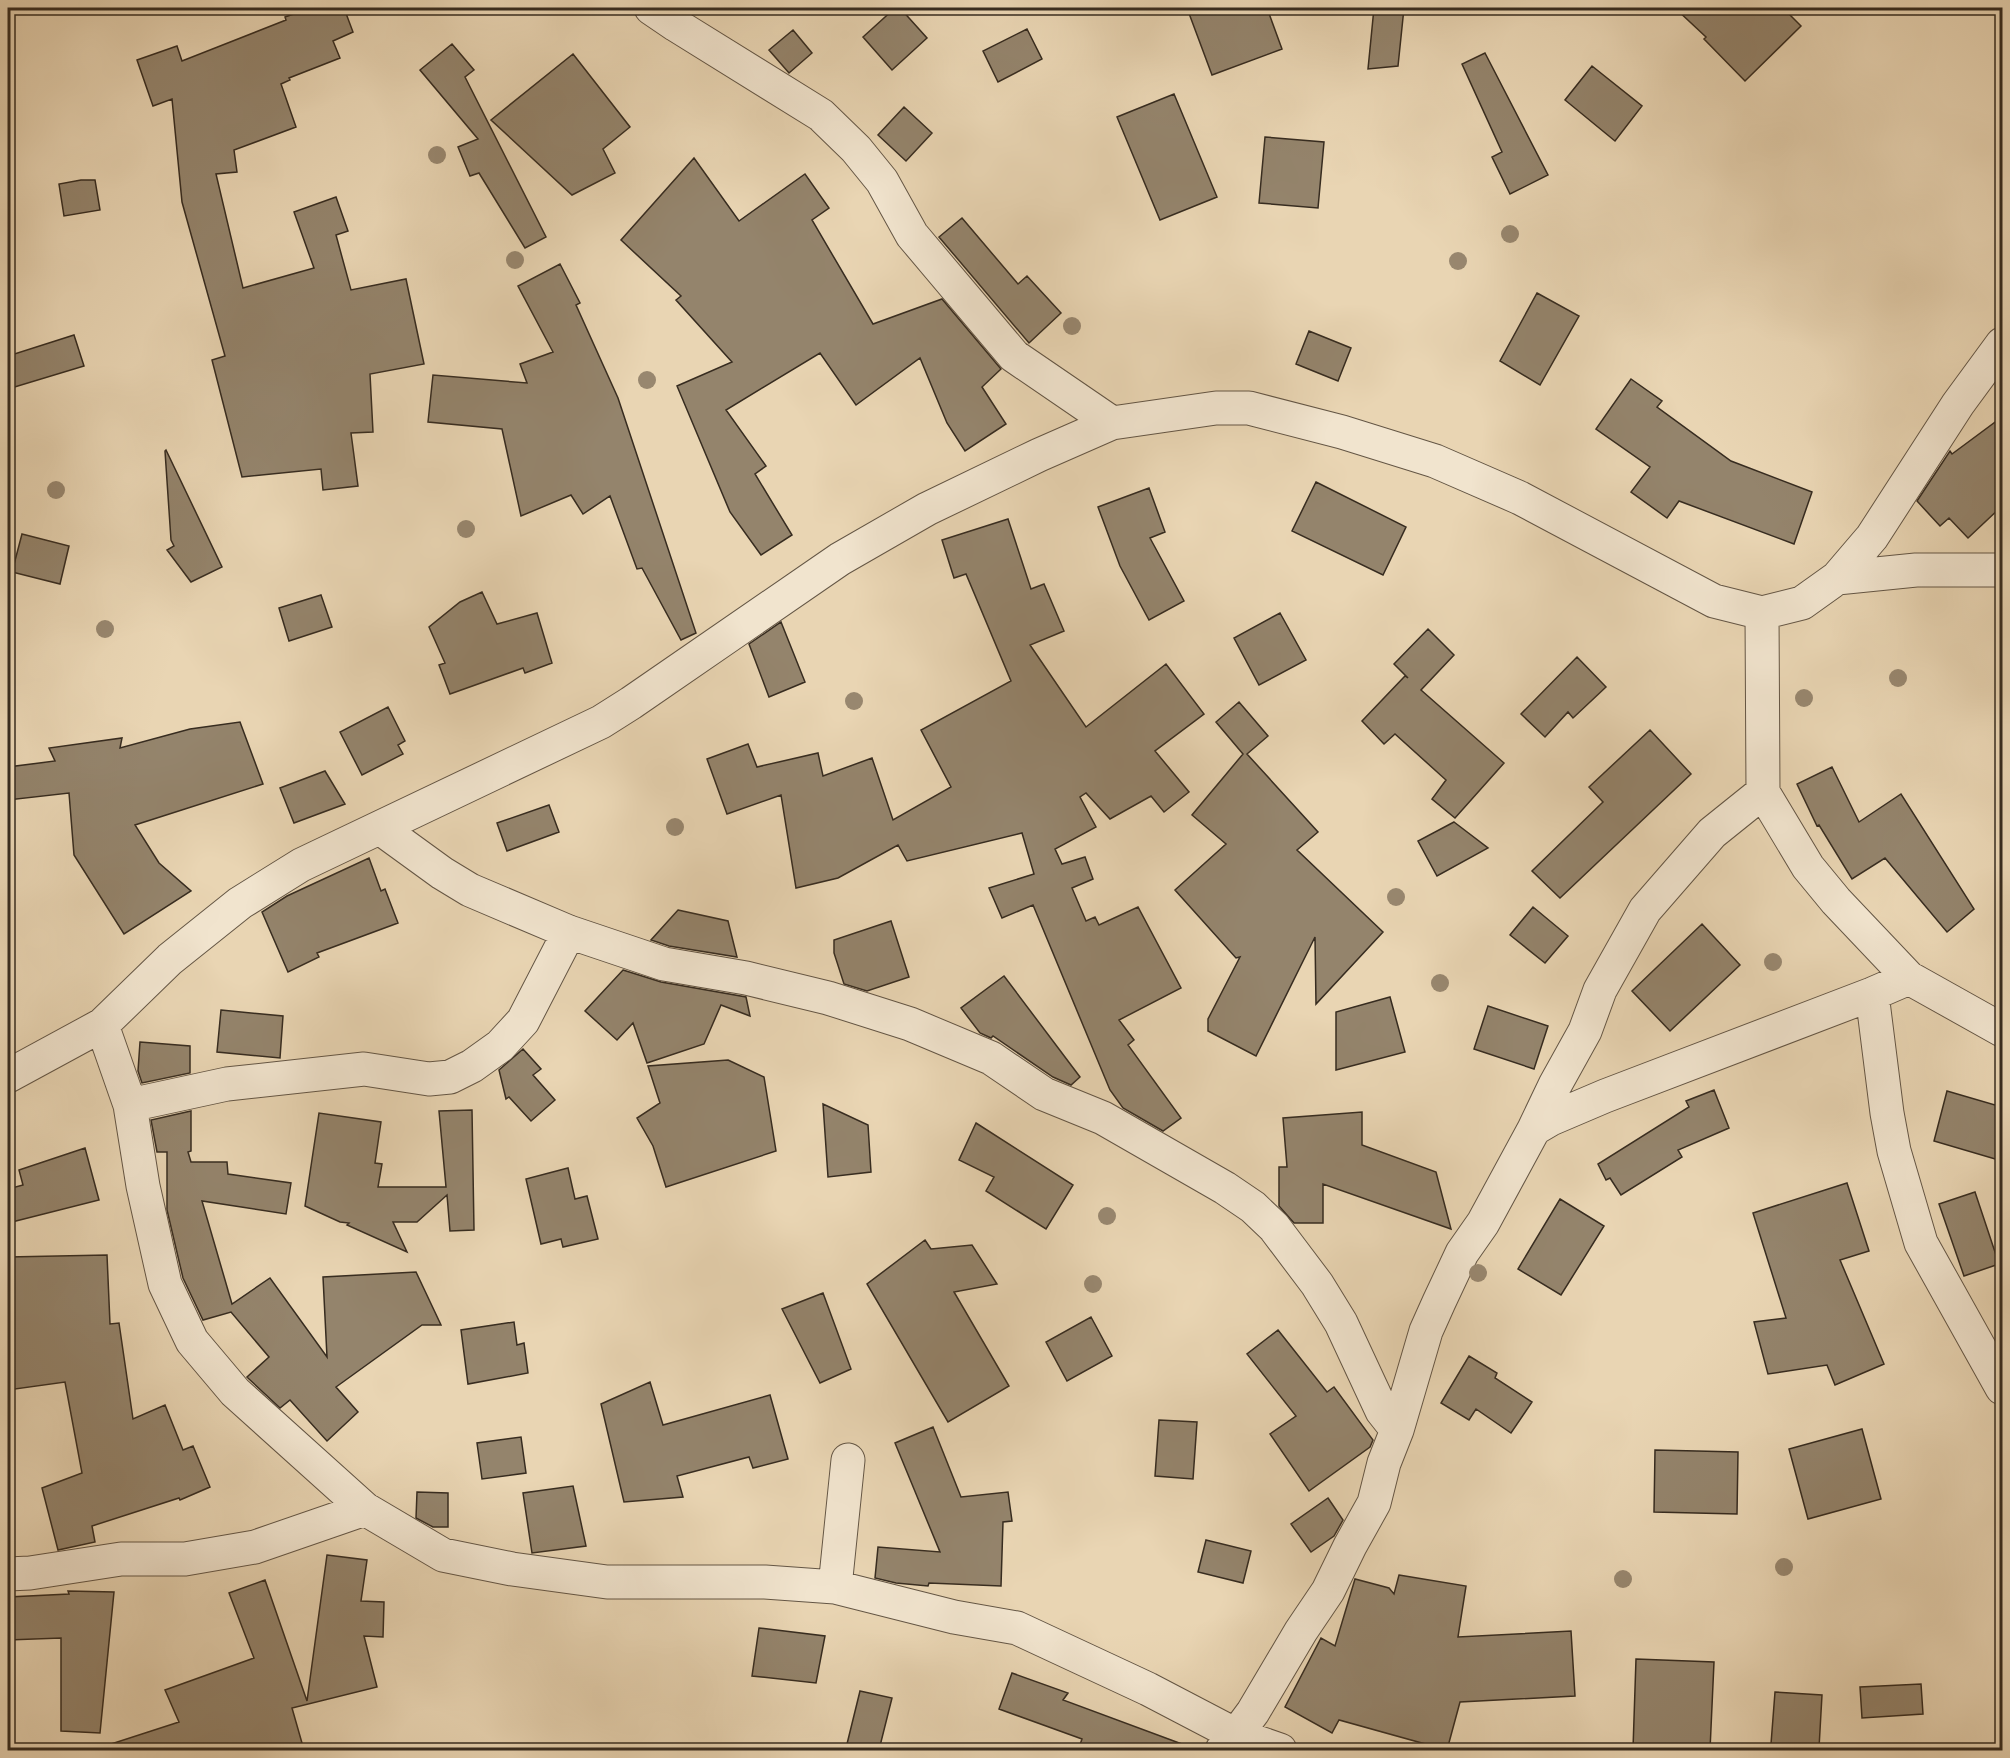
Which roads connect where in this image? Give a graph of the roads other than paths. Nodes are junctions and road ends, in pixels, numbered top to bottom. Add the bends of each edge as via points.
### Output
1 (651, 8) edge
2 (2002, 344) edge
3 (1112, 423) junction
4 (2002, 570) edge
5 (1837, 578) junction
6 (1762, 614) junction
7 (1763, 792) junction
8 (381, 828) junction
9 (569, 932) junction
10 (1909, 978) junction
11 (1872, 994) junction
12 (102, 1025) junction
13 (2002, 1030) edge
14 (8, 1076) edge
15 (130, 1105) junction
16 (1534, 1129) junction
17 (2002, 1388) edge
18 (1397, 1430) junction
19 (848, 1460) dead end
20 (365, 1509) junction
21 (8, 1574) edge
22 (836, 1587) junction
23 (1229, 1743) edge
24 (1280, 1750) edge

1 - 3 street via 821,115 882,181 912,235 1014,356
2 - 5 street via 1872,537
3 - 6 street via 1216,408 1249,408 1342,432 1456,470 1520,498 1714,601
3 - 8 street via 927,509 840,559 601,722
4 - 5 street via 1916,570
5 - 6 street via 1802,603
6 - 7 street
7 - 10 street via 1808,867
7 - 16 street via 1712,833 1645,910 1600,990 1585,1031
8 - 9 street via 470,890
8 - 12 street via 301,865 240,903 170,959
9 - 15 street via 523,1021 500,1046 450,1077 429,1079 364,1069 227,1084
9 - 18 street via 664,964 746,978 910,1024 992,1058 1044,1094 1111,1123 1224,1188 1274,1227 1317,1284 1341,1323 1382,1411
10 - 11 street
10 - 13 street
11 - 16 street via 1643,1081
11 - 17 street via 1894,1151 1921,1243
12 - 14 street
12 - 15 street
15 - 20 street via 165,1284 192,1341 235,1392
16 - 18 street via 1483,1223 1462,1253 1439,1302 1426,1331
18 - 23 street via 1374,1503 1328,1591 1253,1712
19 - 22 street
20 - 21 street via 255,1547 185,1559 120,1559
20 - 22 street via 443,1555 512,1569 607,1582 753,1581
22 - 23 street via 954,1617 1017,1628 1148,1689
23 - 24 street

